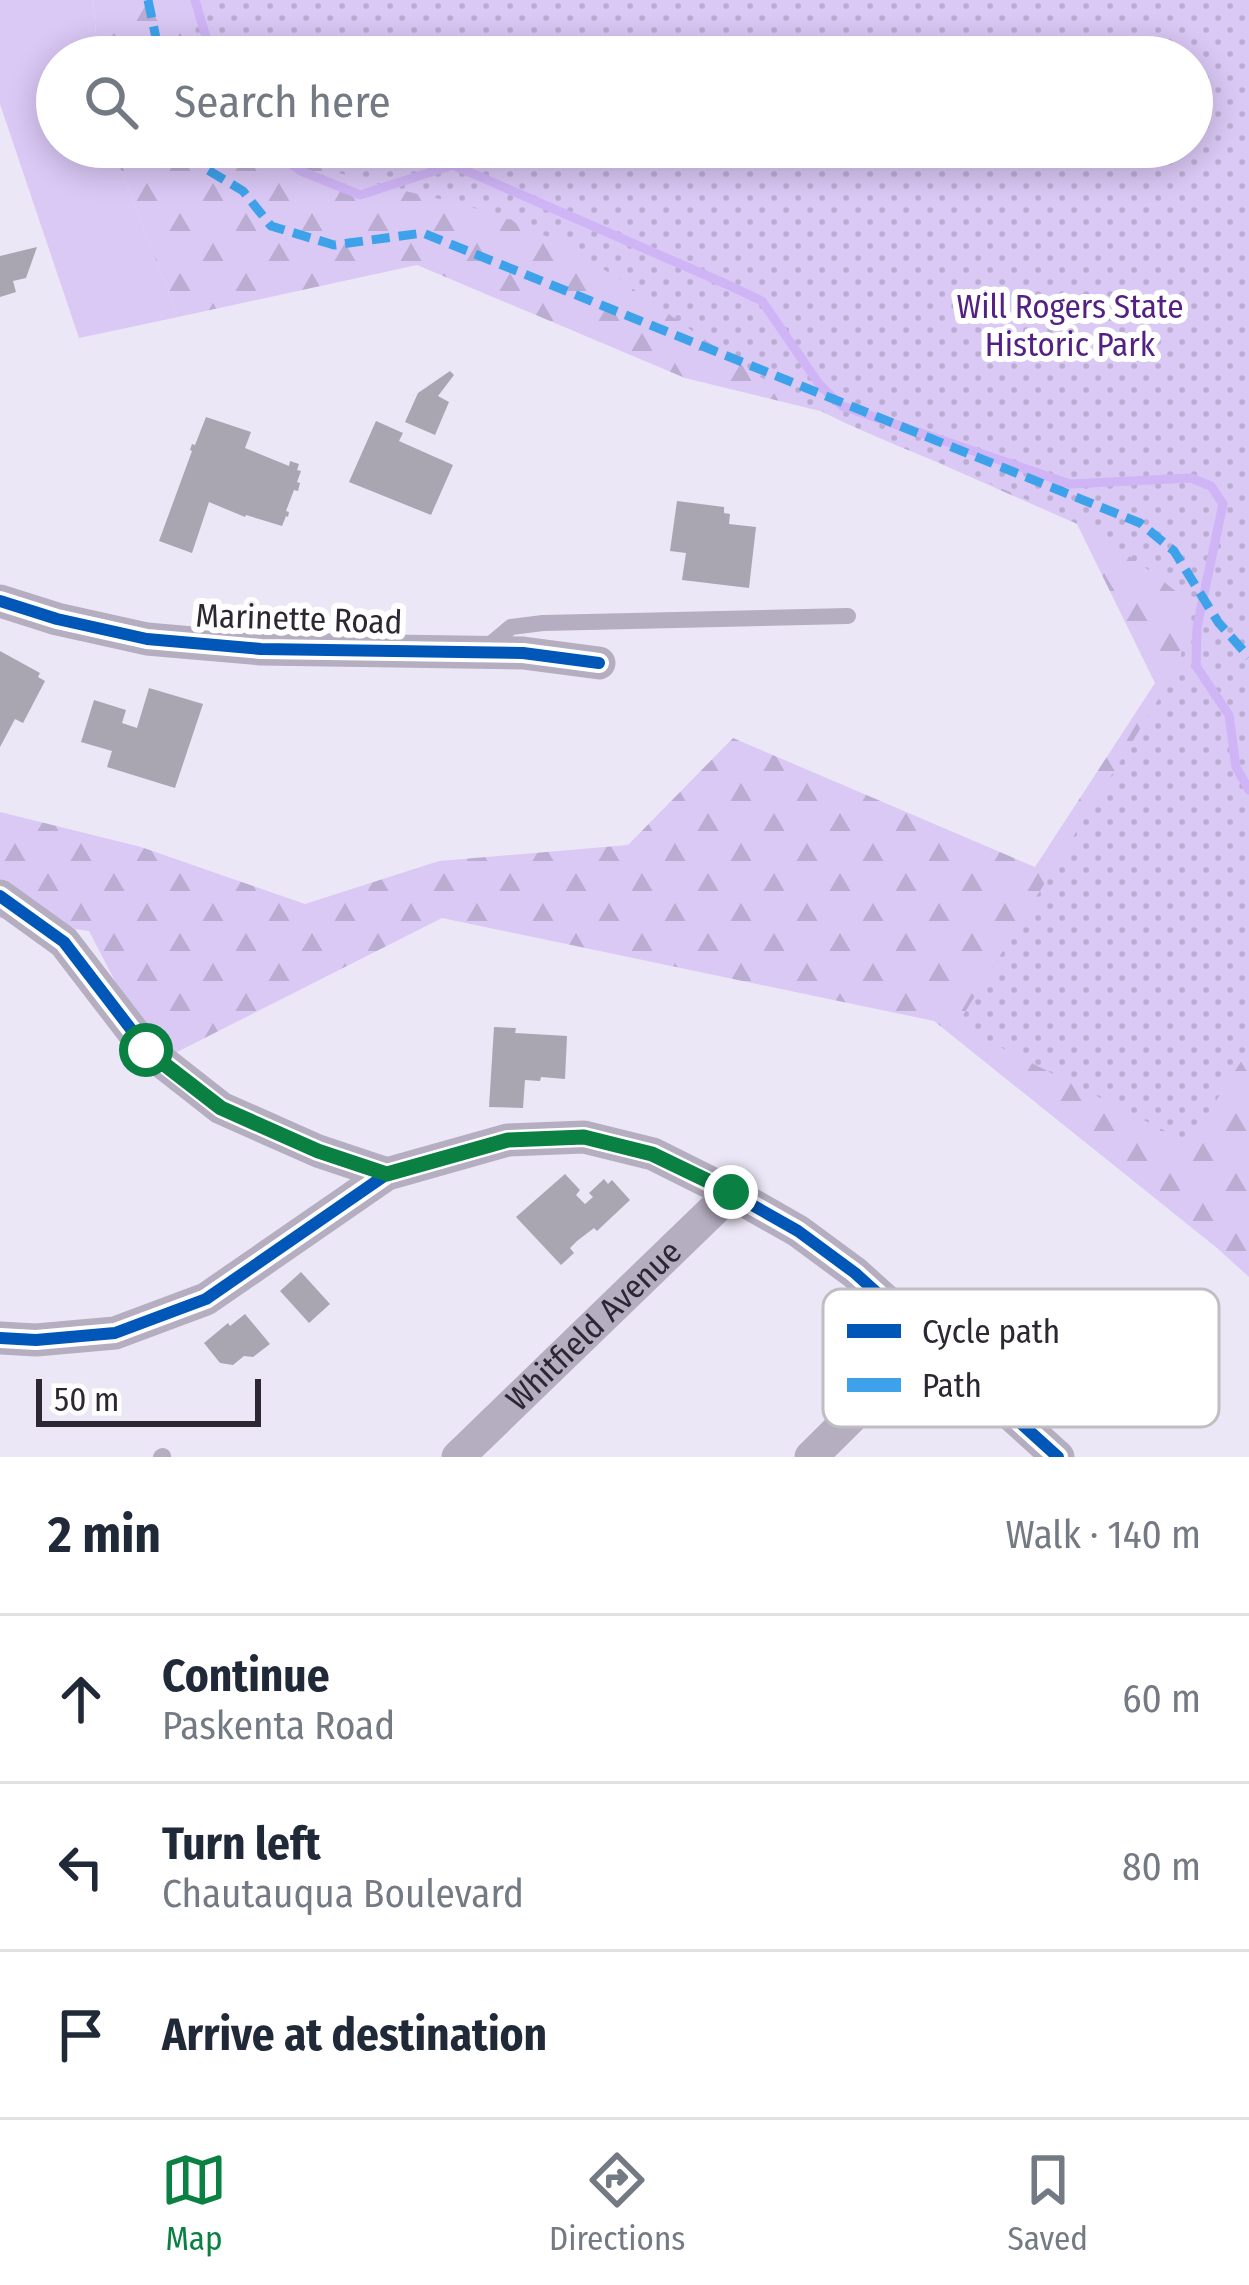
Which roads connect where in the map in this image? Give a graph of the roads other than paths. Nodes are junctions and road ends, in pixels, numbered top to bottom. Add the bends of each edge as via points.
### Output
1 (0, 601) edge
2 (848, 616) dead end
3 (481, 652) junction
4 (599, 664) dead end
5 (0, 896) edge
6 (387, 1174) junction
7 (731, 1192) junction
8 (873, 1289) edge
9 (0, 1338) edge
10 (841, 1427) edge
11 (1024, 1427) edge
12 (458, 1457) edge
13 (811, 1457) edge
14 (1058, 1457) edge

1 - 3 street, Marinette Road via 147,639
2 - 3 lane via 543,623 511,627
3 - 4 street, Marinette Road
5 - 6 street via 64,942 146,1050 221,1108
6 - 7 street via 508,1140 584,1137 652,1154
6 - 9 street via 206,1299 116,1333
7 - 8 street
7 - 12 street, Whitfield Avenue
10 - 13 street
11 - 14 street

